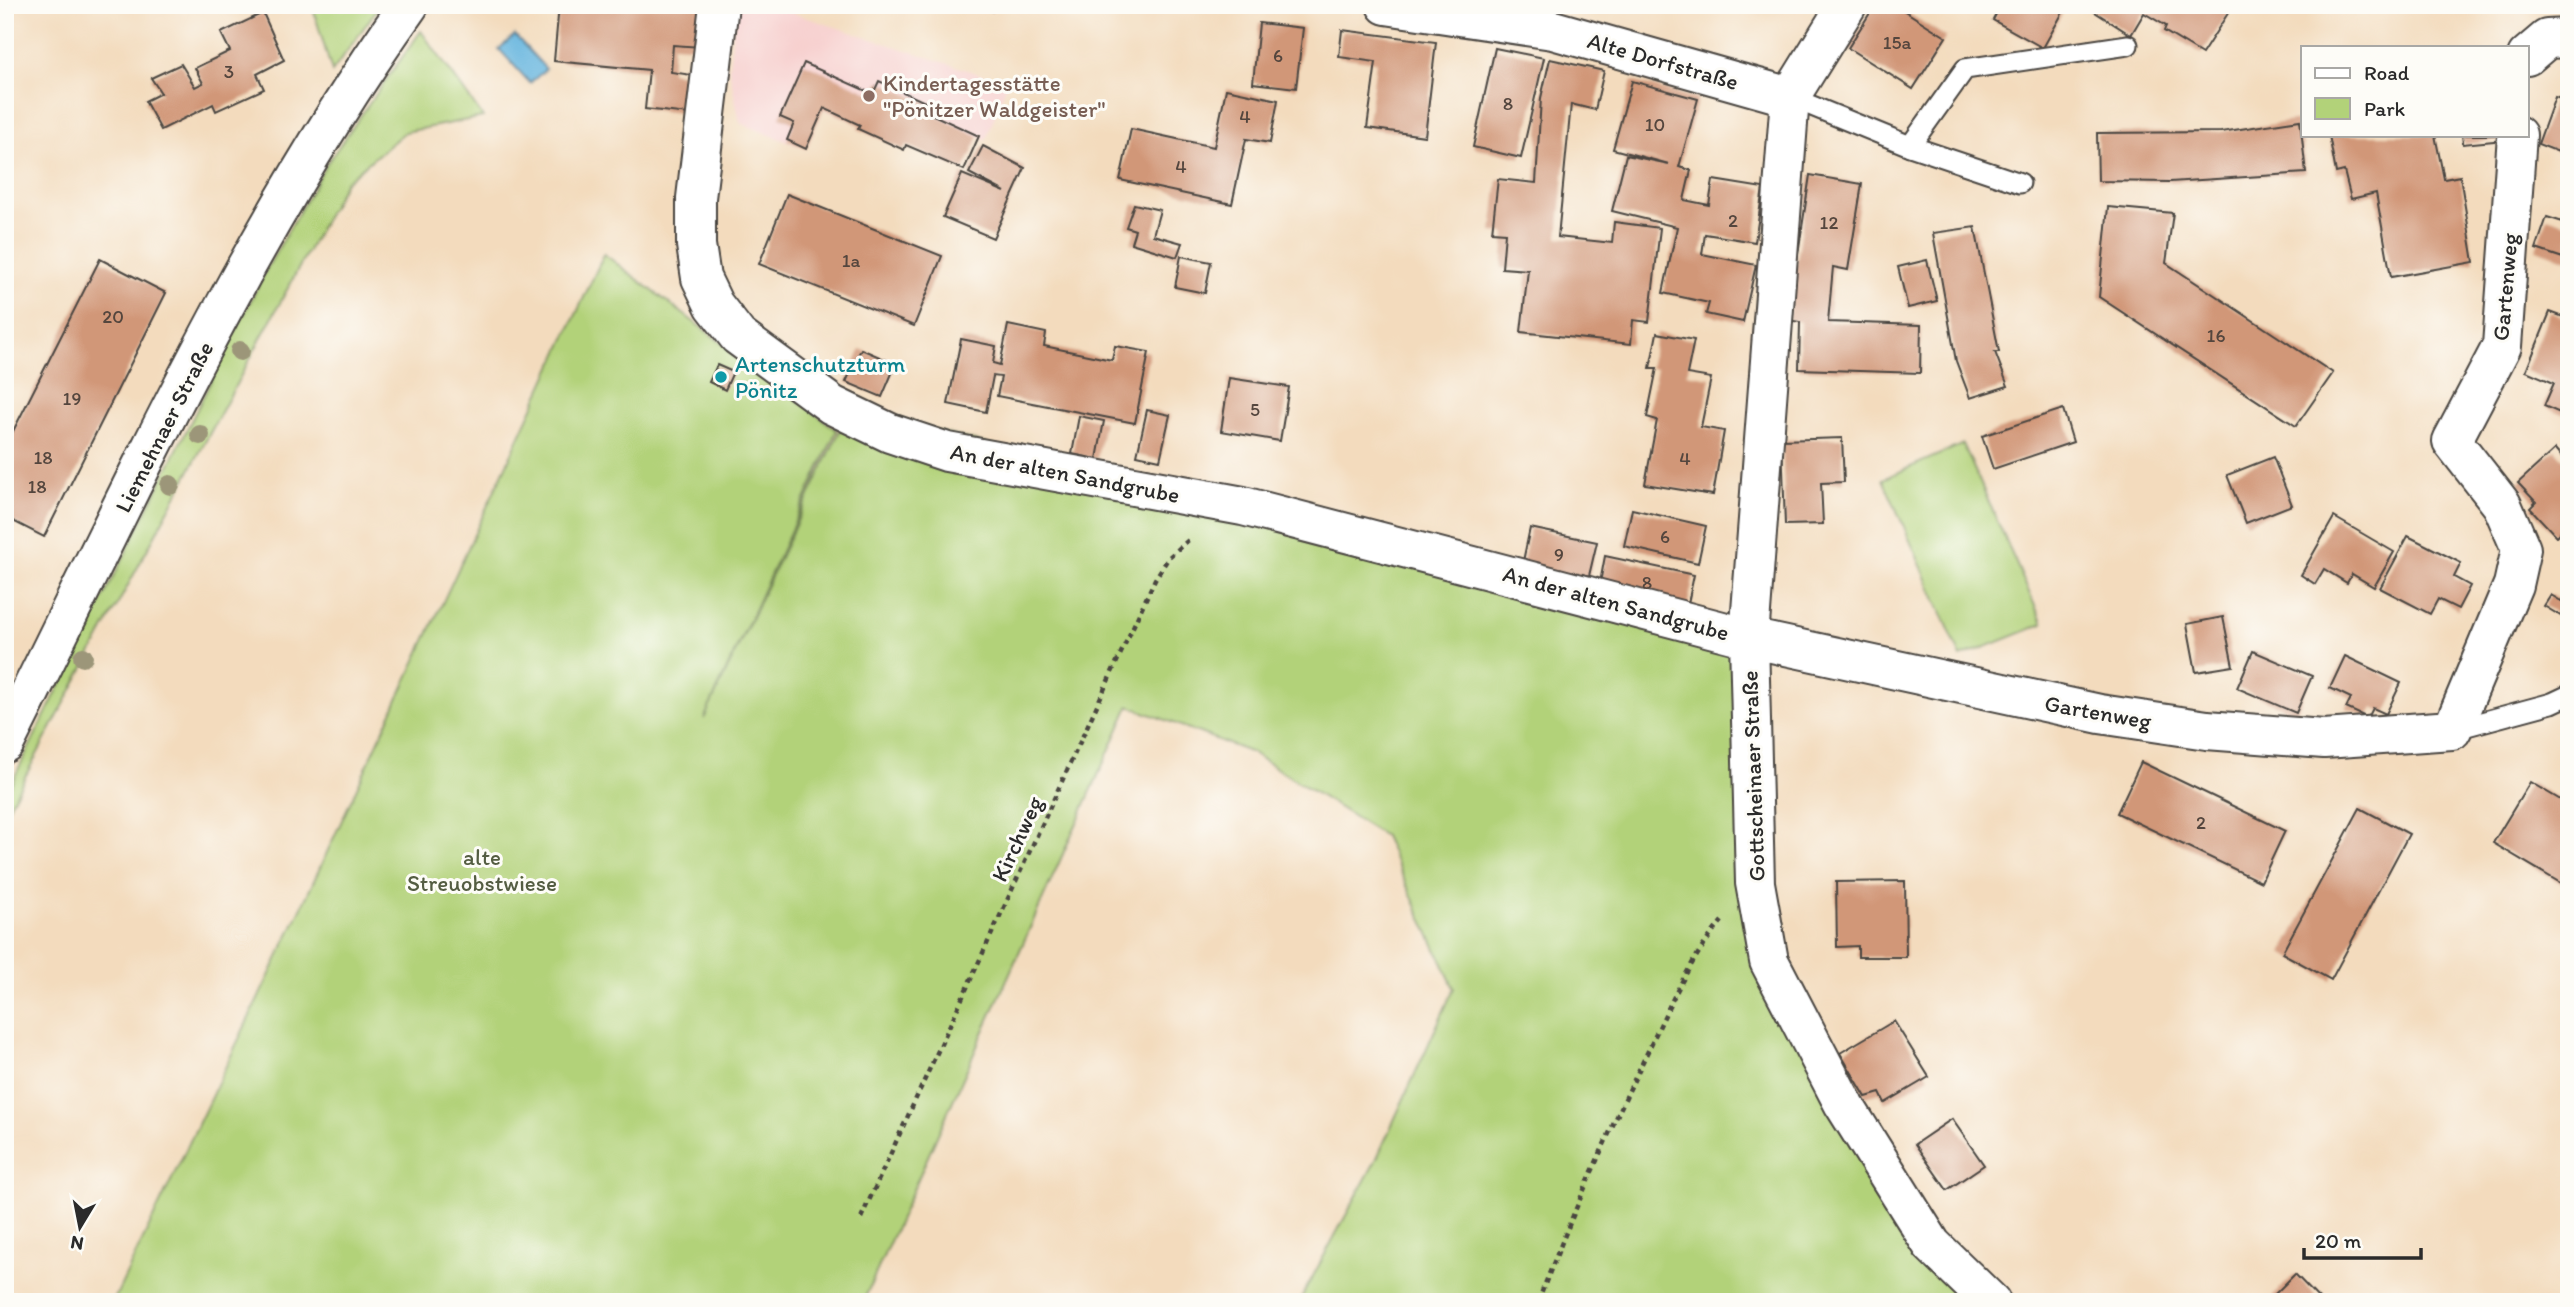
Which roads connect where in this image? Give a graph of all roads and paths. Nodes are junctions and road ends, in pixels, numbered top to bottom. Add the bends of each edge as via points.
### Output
1 (409, 5) edge
2 (719, 5) edge
3 (1386, 5) edge
4 (1847, 5) edge
5 (2569, 38) edge
6 (2128, 46) dead end
7 (2528, 55) edge
8 (1790, 97) junction
9 (2516, 136) edge
10 (1910, 145) junction
11 (2021, 183) dead end
12 (1243, 506) junction
13 (1749, 638) junction
14 (2569, 695) edge
15 (2452, 730) junction
16 (5, 743) edge
17 (1755, 883) junction
18 (861, 1218) dead end
19 (1538, 1302) edge
20 (1991, 1302) edge

1 - 16 street, Liemehnaer Straße via 275,213
2 - 12 street, An der alten Sandgrube via 696,198 696,245 701,278 738,336 832,405 890,433 947,452
3 - 8 street, Alte Dorfstraße via 1553,30
4 - 8 street
5 - 7 street via 2547,40
6 - 10 lane via 1965,69
8 - 10 lane
8 - 13 street, Gottscheinaer Straße
9 - 15 street, Gartenweg via 2502,346 2452,441 2502,505 2521,549 2513,585
10 - 11 lane
12 - 13 street, An der alten Sandgrube
12 - 18 path, Kirchweg via 1186,541 1155,579
13 - 15 street, Gartenweg via 2100,714 2207,730 2325,739
13 - 17 street, Gottscheinaer Straße
14 - 15 lane, Gartenweg
17 - 19 path via 1709,937 1675,994
17 - 20 street, Gottscheinaer Straße via 1769,961 1843,1103 1932,1245

